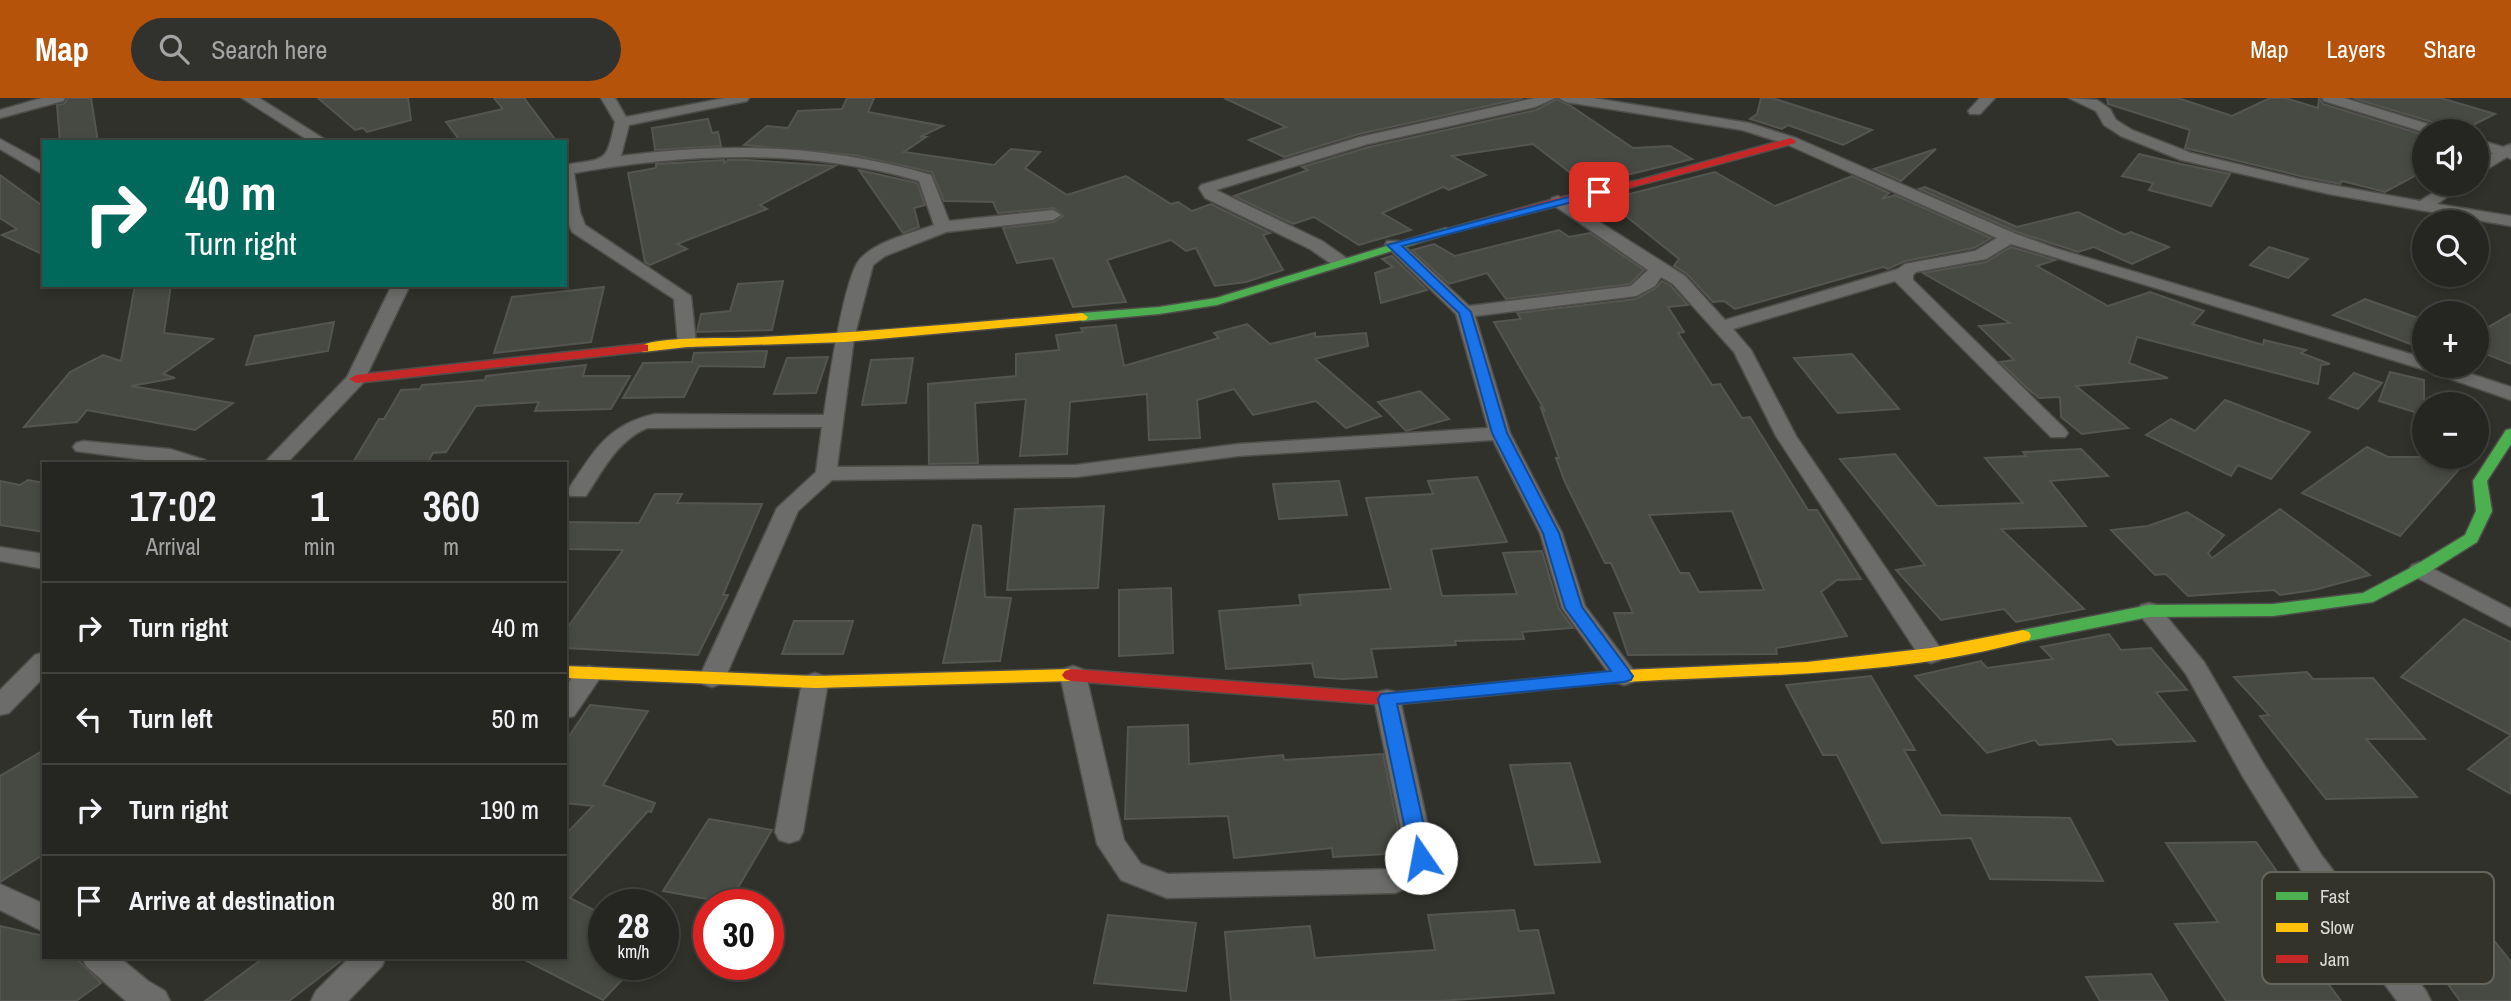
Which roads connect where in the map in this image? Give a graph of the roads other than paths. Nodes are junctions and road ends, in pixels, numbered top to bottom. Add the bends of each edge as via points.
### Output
1 (58, 98) edge
2 (249, 98) edge
3 (608, 98) edge
4 (742, 98) edge
5 (1548, 98) edge
6 (1566, 98) edge
7 (1988, 98) edge
8 (2077, 98) edge
9 (2329, 98) edge
10 (1975, 111) dead end
11 (0, 114) edge
12 (622, 122) junction
13 (2412, 124) edge
14 (320, 140) edge
15 (1791, 141) junction
16 (0, 143) edge
17 (2489, 146) edge
18 (2509, 151) edge
19 (607, 162) junction
20 (2489, 163) edge
21 (42, 169) edge
22 (567, 170) edge
23 (567, 177) edge
24 (2438, 196) edge
25 (1558, 201) junction
26 (2422, 207) junction
27 (1053, 215) dead end
28 (2511, 221) edge
29 (943, 227) junction
30 (2010, 238) junction
31 (1393, 245) junction
32 (1339, 261) junction
33 (1658, 269) junction
34 (1904, 273) junction
35 (400, 287) edge
36 (1465, 312) junction
37 (1721, 327) junction
38 (845, 338) junction
39 (687, 343) junction
40 (2412, 361) edge
41 (2464, 378) edge
42 (356, 379) junction
43 (2511, 394) edge
44 (833, 421) junction
45 (1500, 433) junction
46 (2059, 433) dead end
47 (2511, 433) edge
48 (83, 447) dead end
49 (192, 462) edge
50 (275, 462) edge
51 (826, 474) junction
52 (578, 491) dead end
53 (0, 554) edge
54 (42, 562) edge
55 (2420, 570) junction
56 (2149, 611) junction
57 (2511, 619) edge
58 (1931, 654) junction
59 (42, 663) edge
60 (577, 673) edge
61 (1073, 675) junction
62 (1624, 676) junction
63 (712, 678) junction
64 (815, 682) junction
65 (1387, 699) junction
66 (567, 703) edge
67 (0, 706) edge
68 (789, 832) dead end
69 (2318, 872) edge
70 (0, 896) edge
71 (42, 918) edge
72 (99, 959) edge
73 (369, 959) edge
74 (2402, 984) edge
75 (153, 1001) edge
76 (327, 1001) edge
77 (2415, 1001) edge

1 - 11 street
2 - 14 street
3 - 12 street
4 - 12 street
5 - 32 street via 1365,140 1207,188 1210,195
6 - 15 street via 1744,126
7 - 10 street
8 - 26 street via 2100,106 2109,122 2125,133 2191,157 2354,196
9 - 13 street
12 - 19 street via 616,153
15 - 25 street
15 - 30 street
16 - 21 street
17 - 18 street
18 - 20 street
19 - 22 street
19 - 29 street via 736,153 875,163 926,178
23 - 39 street via 578,228 682,296
24 - 26 street
25 - 31 street
25 - 33 street
26 - 28 street
27 - 29 street
29 - 38 street via 879,251 865,263
30 - 34 street via 1980,255
30 - 40 street
31 - 32 street
31 - 36 street
32 - 38 street via 1234,297 1173,309
33 - 36 street via 1636,290
33 - 37 street via 1679,280
34 - 37 street
34 - 46 street via 1904,281 1928,306
35 - 42 street
36 - 45 street
37 - 58 street via 1742,350 1786,436
38 - 39 street
38 - 44 street
39 - 42 street
41 - 43 street
42 - 50 street
44 - 51 street
44 - 52 street via 637,422 621,431
45 - 51 street via 1238,450 1076,471
45 - 62 street via 1551,533 1574,608
47 - 55 street via 2480,481 2484,511 2471,538
48 - 49 street via 170,455
51 - 63 street via 788,508
53 - 54 street
55 - 56 street via 2367,598 2273,610
55 - 57 street
56 - 58 street
56 - 69 street via 2194,668
58 - 62 street via 1807,668
59 - 67 street
60 - 63 street
60 - 66 street
61 - 64 street
61 - 65 street
61 - 65 street via 1111,844 1131,872 1167,886 1395,881 1415,872 1421,858
62 - 65 street
63 - 64 street
64 - 68 street
70 - 71 street
72 - 75 street
73 - 76 street
74 - 77 street

